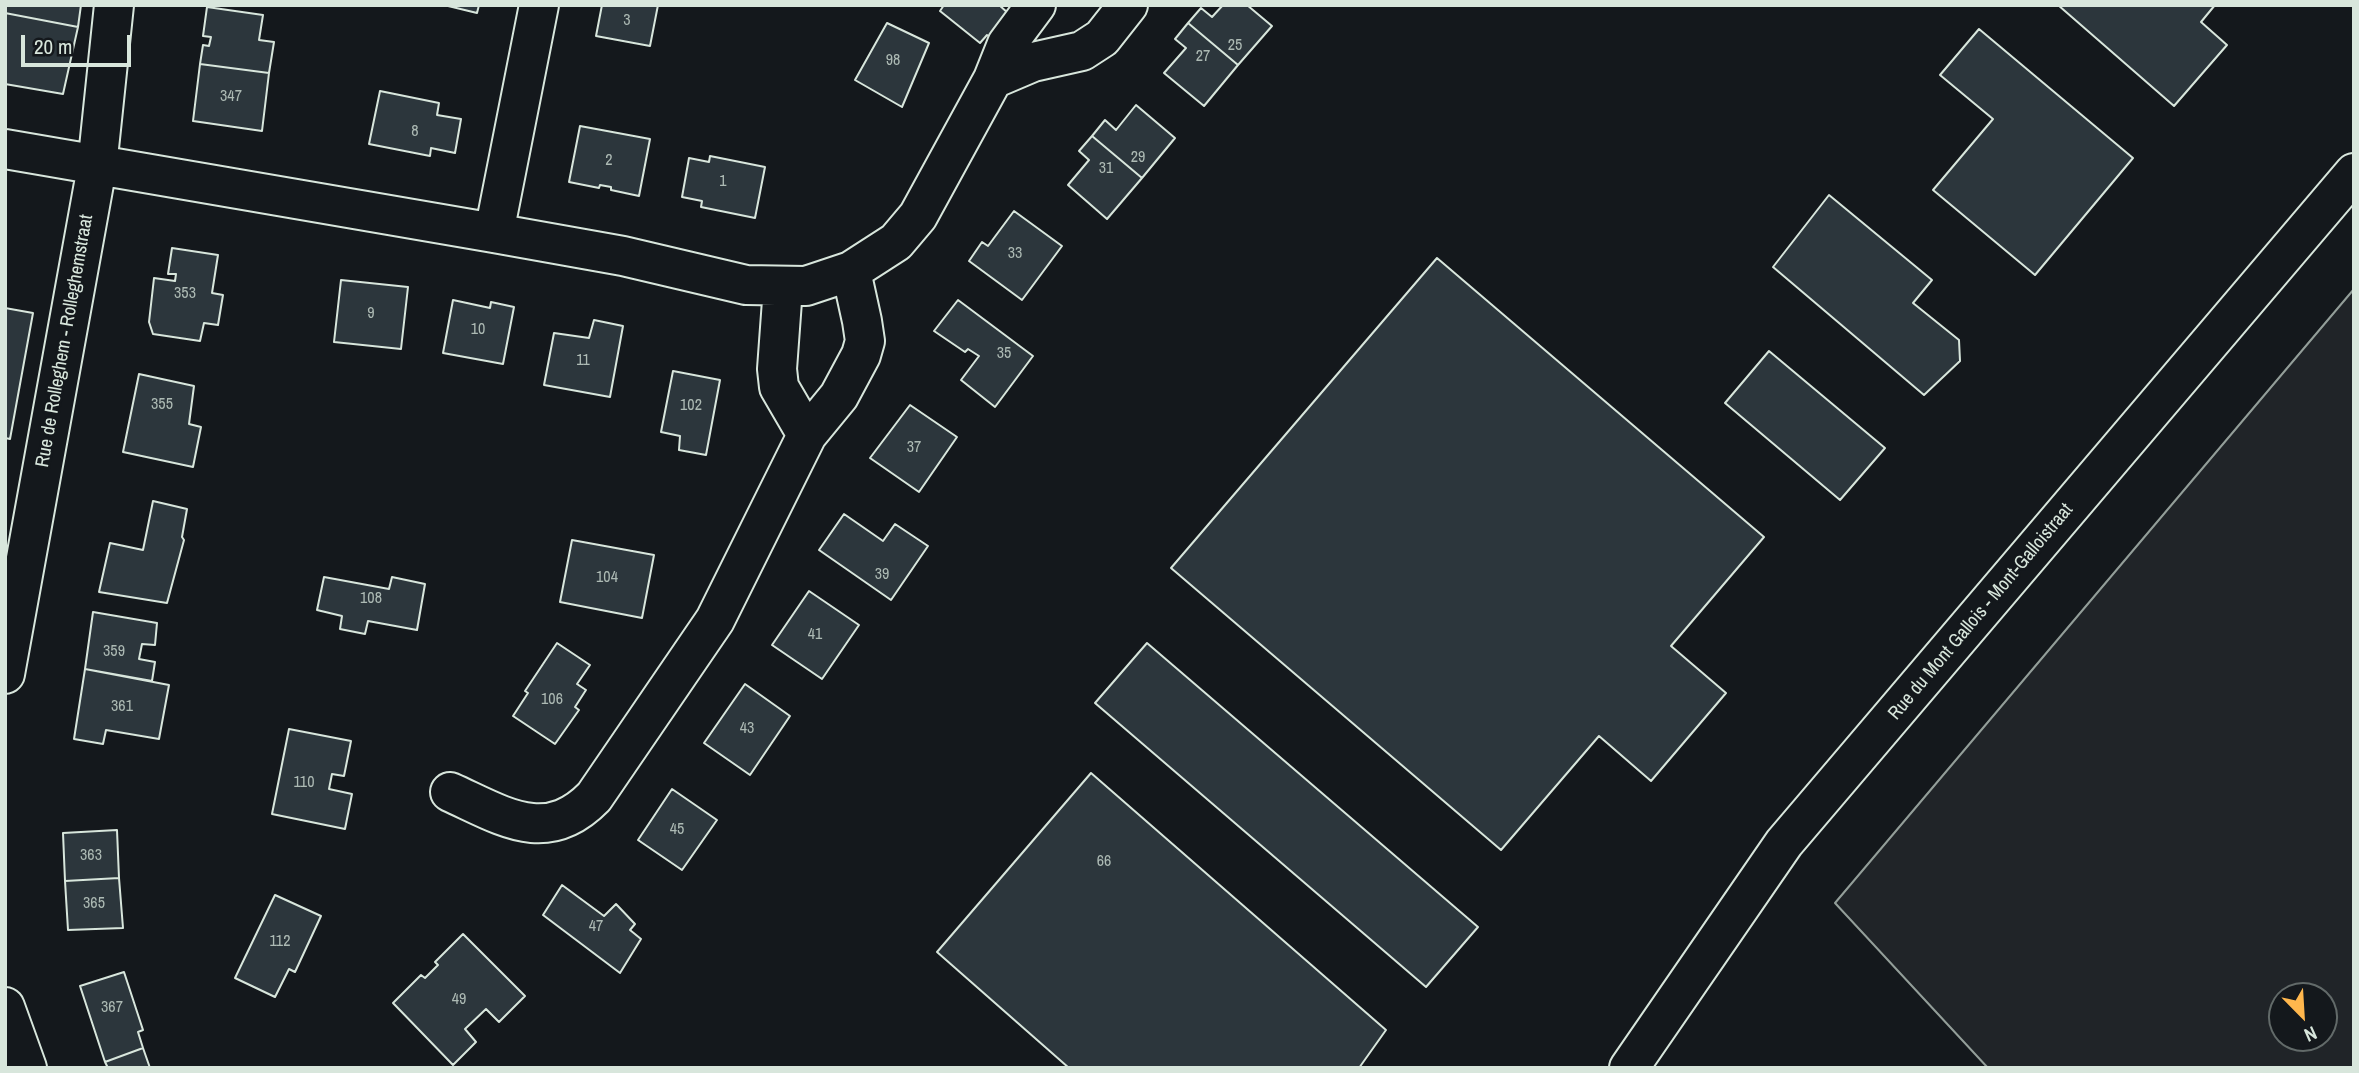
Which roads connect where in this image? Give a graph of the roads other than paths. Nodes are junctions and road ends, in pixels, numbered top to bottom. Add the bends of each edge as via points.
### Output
1 (114, 5) edge
2 (539, 5) edge
3 (1036, 5) edge
4 (1048, 5) edge
5 (1128, 5) edge
6 (1094, 44) junction
7 (993, 79) junction
8 (5, 149) edge
9 (97, 167) junction
10 (2354, 173) edge
11 (494, 233) junction
12 (851, 271) junction
13 (783, 287) junction
14 (807, 435) junction
15 (5, 674) edge
16 (450, 792) dead end
17 (5, 1007) edge
18 (27, 1068) edge
19 (1629, 1068) edge

1 - 9 street, Rue de Rolleghem - Rolleghemstraat
2 - 11 street
3 - 7 street via 1007,44
4 - 6 street via 1065,34
5 - 6 street
6 - 7 street
7 - 12 street via 918,216 896,242
8 - 9 street
9 - 11 street
9 - 15 street, Rue de Rolleghem - Rolleghemstraat
10 - 19 street, Rue du Mont Gallois - Mont-Galloistraat via 1784,843
11 - 13 street via 623,256 746,285
12 - 13 street via 818,283
12 - 14 street via 865,341 839,396
13 - 14 street via 779,387
14 - 16 street via 715,620 579,813 560,822 539,824
17 - 18 street

